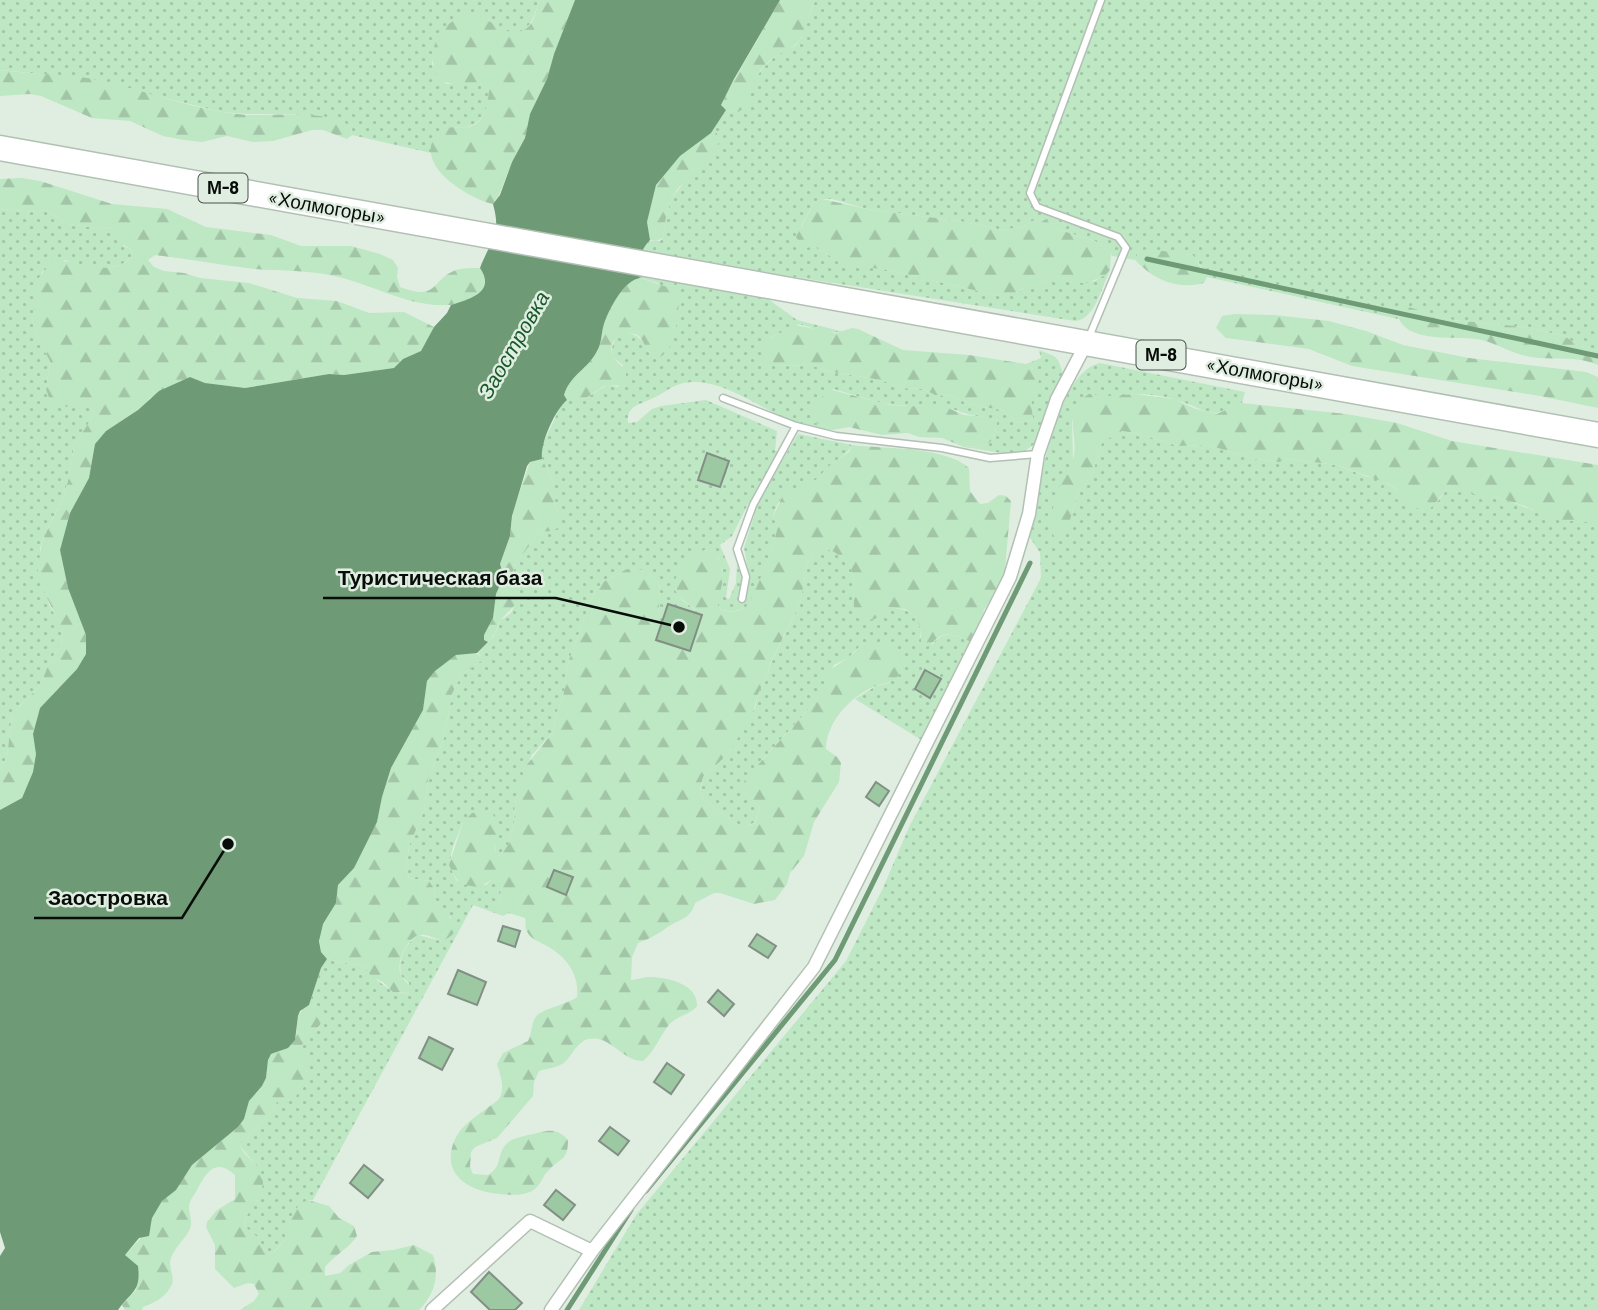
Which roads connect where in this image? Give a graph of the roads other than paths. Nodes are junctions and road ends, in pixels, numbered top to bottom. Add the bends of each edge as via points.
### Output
1 (1101, 0) edge
2 (0, 148) edge
3 (1087, 342) junction
4 (723, 398) dead end
5 (796, 426) junction
6 (1598, 435) edge
7 (1038, 454) junction
8 (743, 599) dead end
9 (592, 1251) junction
10 (432, 1310) edge
11 (551, 1310) edge

1 - 3 lane via 1031,193 1037,207 1118,237 1126,248
2 - 3 highway, «Холмогоры» / М-8
3 - 6 highway, «Холмогоры» / М-8
3 - 7 street via 1057,399
4 - 5 lane
5 - 7 lane via 990,458
5 - 8 lane via 754,505 737,549 746,577
7 - 9 street via 1030,514 1010,577 814,967
9 - 10 street via 530,1221
9 - 11 street

